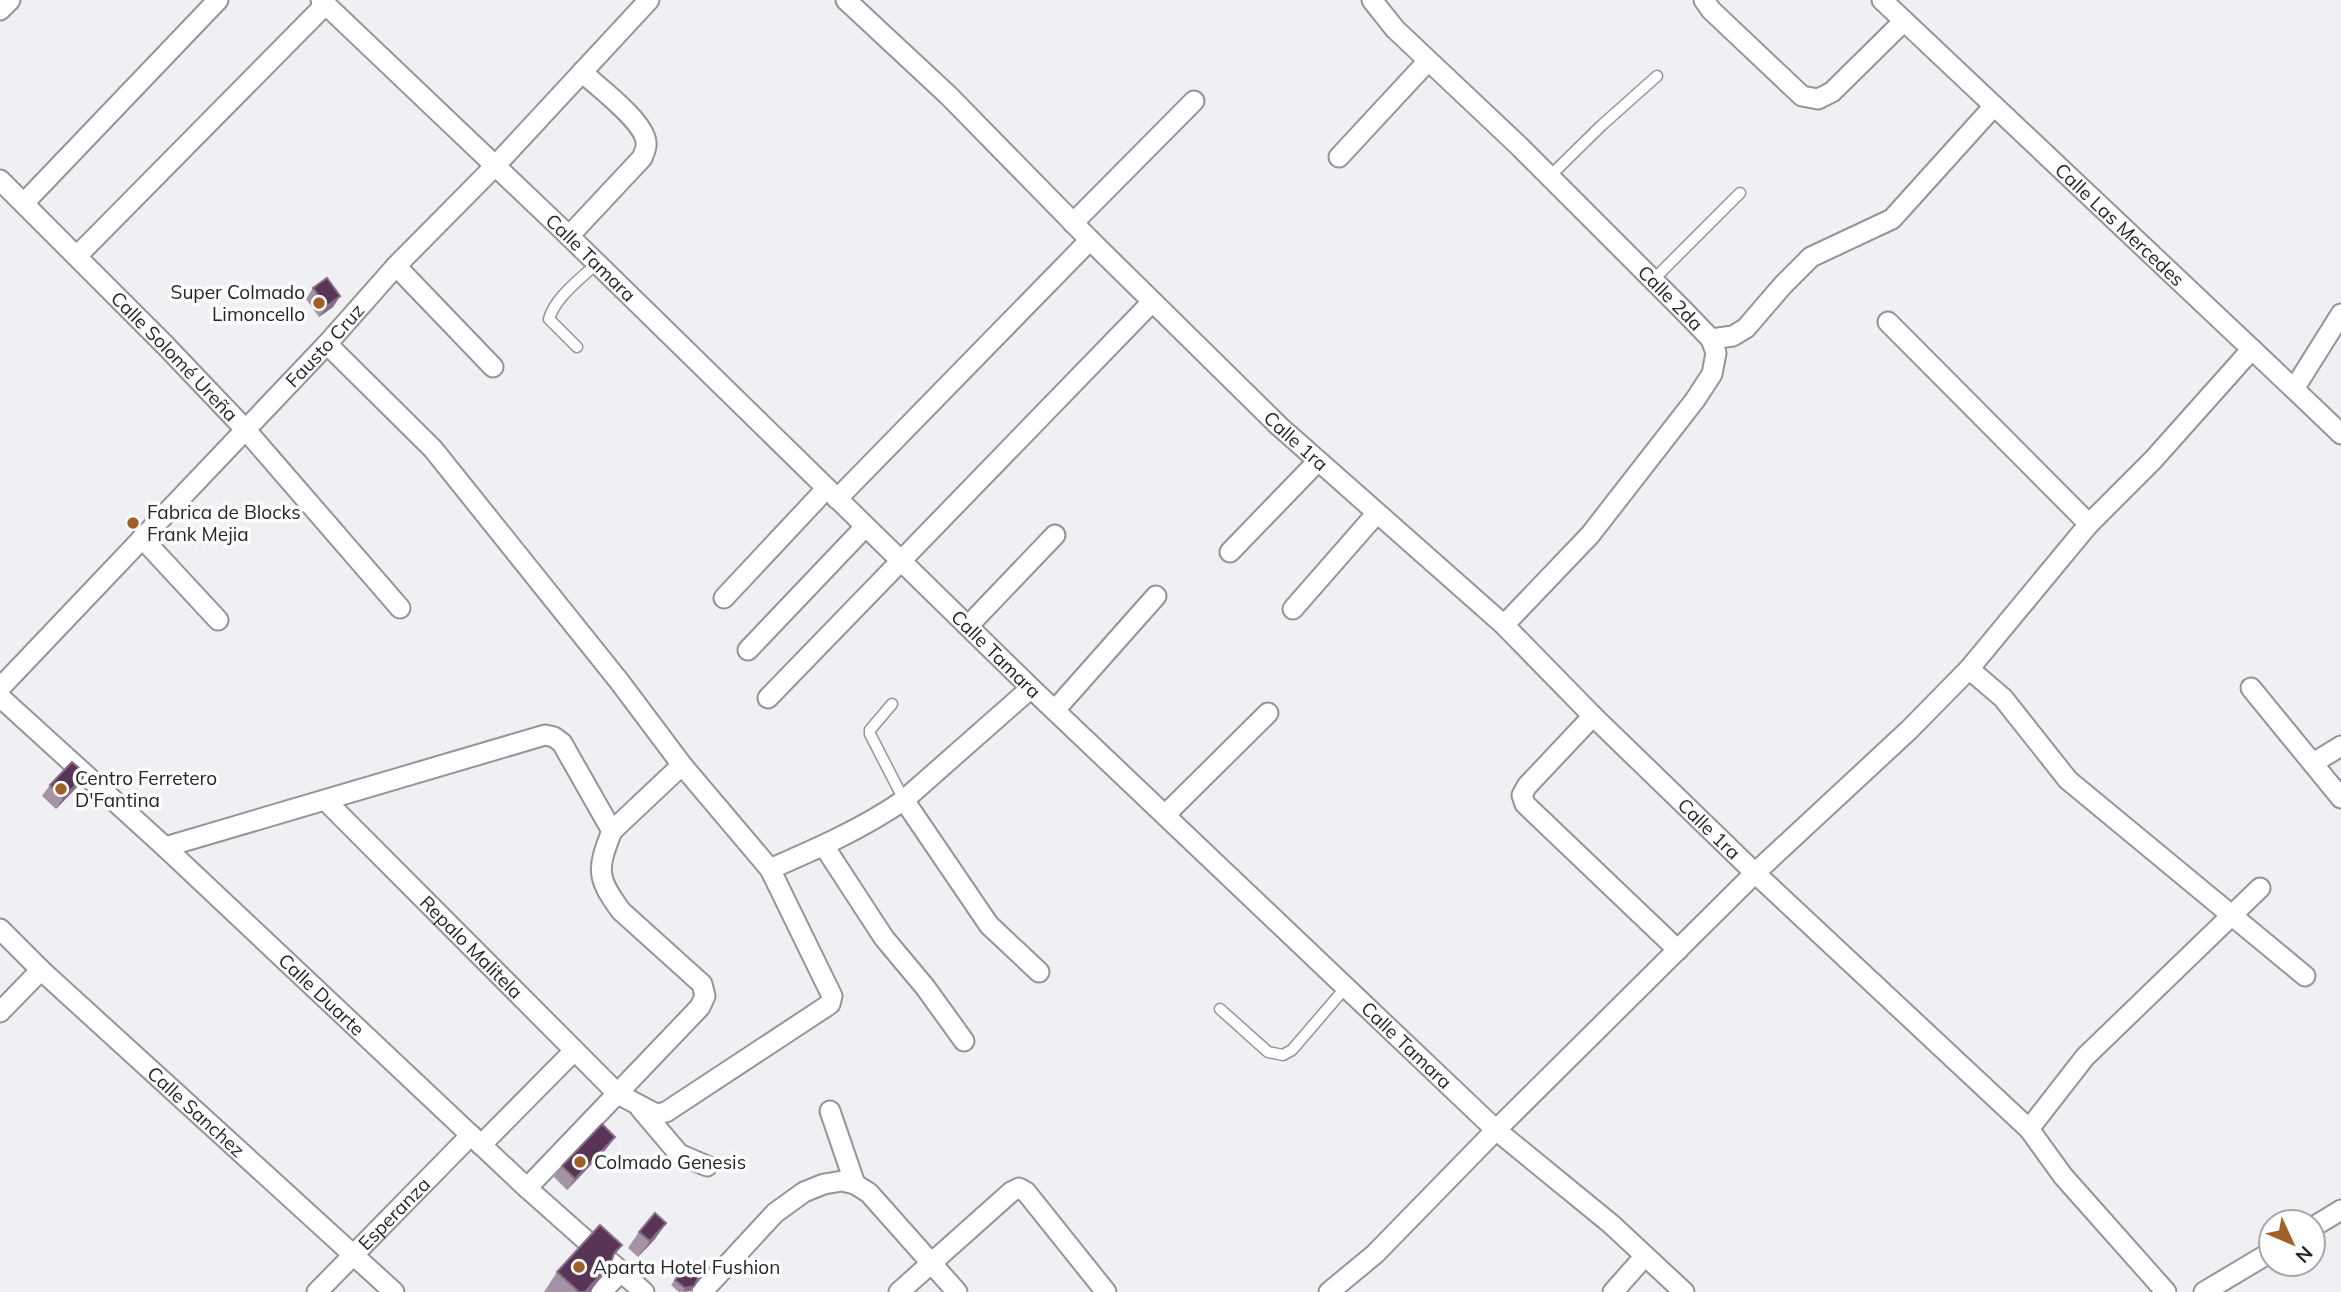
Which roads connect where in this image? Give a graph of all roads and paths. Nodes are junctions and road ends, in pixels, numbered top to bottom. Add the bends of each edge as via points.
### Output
1 (10, 0) edge
2 (218, 0) edge
3 (649, 0) edge
4 (846, 0) edge
5 (1372, 0) edge
6 (1704, 0) edge
7 (1882, 0) edge
8 (323, 2) edge
9 (0, 10) edge
10 (1904, 21) junction
11 (1428, 61) junction
12 (582, 72) junction
13 (1657, 76) dead end
14 (1194, 101) dead end
15 (1994, 106) junction
16 (1339, 157) dead end
17 (496, 165) junction
18 (1549, 177) junction
19 (0, 180) edge
20 (1740, 192) dead end
21 (24, 203) junction
22 (1073, 223) junction
23 (569, 236) junction
24 (1090, 240) junction
25 (77, 256) junction
26 (597, 263) junction
27 (396, 265) junction
28 (1653, 280) junction
29 (1152, 302) junction
30 (2341, 314) edge
31 (1888, 322) dead end
32 (1711, 339) junction
33 (327, 344) junction
34 (577, 347) dead end
35 (2252, 349) junction
36 (493, 367) dead end
37 (2294, 389) junction
38 (245, 429) junction
39 (2341, 434) edge
40 (1318, 461) junction
41 (831, 494) junction
42 (1377, 513) junction
43 (2089, 524) junction
44 (865, 527) junction
45 (1055, 535) dead end
46 (142, 538) junction
47 (1230, 552) dead end
48 (901, 562) junction
49 (1156, 596) dead end
50 (724, 598) dead end
51 (400, 608) dead end
52 (1293, 610) dead end
53 (218, 620) dead end
54 (1504, 625) junction
55 (968, 626) junction
56 (748, 650) dead end
57 (1969, 669) junction
58 (0, 688) edge
59 (1031, 688) junction
60 (2251, 688) dead end
61 (0, 697) edge
62 (768, 698) dead end
63 (892, 704) dead end
64 (1055, 710) junction
65 (1268, 713) dead end
66 (1593, 716) junction
67 (2341, 746) edge
68 (2314, 763) junction
69 (682, 765) junction
70 (2341, 798) edge
71 (904, 800) junction
72 (326, 801) junction
73 (1165, 815) junction
74 (612, 831) junction
75 (824, 846) junction
76 (165, 847) junction
77 (770, 869) junction
78 (1755, 873) junction
79 (2260, 888) dead end
80 (2231, 915) junction
81 (0, 929) edge
82 (1678, 950) junction
83 (41, 970) junction
84 (1038, 972) dead end
85 (2305, 976) dead end
86 (1346, 987) junction
87 (1220, 1009) dead end
88 (0, 1012) edge
89 (964, 1041) dead end
90 (574, 1051) junction
91 (618, 1094) junction
92 (637, 1104) junction
93 (830, 1111) dead end
94 (2029, 1129) junction
95 (1496, 1130) junction
96 (476, 1140) junction
97 (707, 1166) dead end
98 (855, 1184) junction
99 (527, 1188) junction
100 (354, 1254) junction
101 (1645, 1256) junction
102 (2257, 1260) edge
103 (932, 1264) junction
104 (621, 1272) junction
105 (317, 1292) edge
106 (394, 1292) edge
107 (601, 1292) edge
108 (643, 1292) edge
109 (702, 1292) edge
110 (899, 1292) edge
111 (957, 1292) edge
112 (1106, 1292) edge
113 (1329, 1292) edge
114 (1613, 1292) edge
115 (1684, 1292) edge
116 (2165, 1292) edge
117 (2204, 1292) edge

1 - 9 street
2 - 21 street
3 - 12 street, Fausto Cruz
4 - 22 street, Calle 1ra via 949,96
5 - 11 street, Calle 2da
6 - 10 street via 1802,96 1818,99 1832,92
7 - 10 street, Calle Las Mercedes
8 - 17 street, Calle Tamara
8 - 25 street
10 - 15 street, Calle Las Mercedes
11 - 16 street
11 - 18 street, Calle 2da
12 - 17 street, Fausto Cruz
12 - 23 street via 638,125 646,142 642,158
13 - 18 lane
14 - 22 street
15 - 32 street via 1892,219 1811,257 1746,328 1733,336
15 - 35 street, Calle Las Mercedes
17 - 23 street, Calle Tamara
17 - 27 street, Fausto Cruz
18 - 28 street, Calle 2da
19 - 21 street, Calle Solomé Ureña
20 - 28 lane
21 - 25 street, Calle Solomé Ureña
22 - 24 street, Calle 1ra
23 - 26 street, Calle Tamara
24 - 29 street, Calle 1ra
24 - 41 street
25 - 38 street, Calle Solomé Ureña
26 - 34 lane via 558,302 549,319
26 - 41 street, Calle Tamara
27 - 33 street, Fausto Cruz
27 - 36 street
28 - 32 street, Calle 2da
29 - 40 street, Calle 1ra
29 - 48 street
30 - 37 street
31 - 43 street
32 - 54 street, Calle 2da via 1716,353 1712,374 1695,400 1590,535
33 - 38 street, Fausto Cruz
33 - 69 street via 433,449
35 - 37 street, Calle Las Mercedes
35 - 43 street
37 - 39 street, Calle Las Mercedes
38 - 46 street, Fausto Cruz
38 - 51 street, Calle Solomé Ureña
40 - 42 street, Calle 1ra
40 - 47 street
41 - 44 street, Calle Tamara
41 - 50 street
42 - 52 street
42 - 54 street, Calle 1ra
43 - 57 street
44 - 48 street, Calle Tamara
44 - 56 street
45 - 55 street
46 - 53 street
46 - 58 street, Fausto Cruz
48 - 55 street, Calle Tamara
48 - 62 street
49 - 64 street
54 - 66 street, Calle 1ra
55 - 59 street, Calle Tamara
57 - 78 street
57 - 80 street via 2003,698 2068,780
59 - 64 street, Calle Tamara
59 - 71 street
60 - 68 street
61 - 76 street, Calle Duarte
63 - 71 lane via 870,734
64 - 73 street, Calle Tamara
65 - 73 street
66 - 78 street, Calle 1ra
66 - 82 street via 1527,786 1522,795 1525,804
67 - 68 street
68 - 70 street
69 - 74 street
69 - 77 street
71 - 75 street
71 - 84 street via 989,925
72 - 74 street via 545,735 562,743
72 - 76 street
72 - 90 street, Repalo Malitela
73 - 86 street, Calle Tamara
74 - 91 street via 600,867 603,884 621,911 702,984 705,996 700,1007
75 - 77 street
75 - 89 street via 884,938
76 - 96 street, Calle Duarte
77 - 92 street via 832,996 830,1004 666,1112 656,1114
78 - 82 street
78 - 94 street, Calle 1ra
79 - 80 street
80 - 85 street
80 - 94 street via 2085,1057
81 - 83 street, Calle Sanchez
82 - 95 street
83 - 88 street
83 - 100 street, Calle Sanchez
86 - 87 lane via 1283,1055 1268,1052
86 - 95 street, Calle Tamara
90 - 91 street, Repalo Malitela
90 - 96 street, Esperanza
91 - 92 street, Repalo Malitela
91 - 99 street
92 - 97 street via 679,1154
93 - 98 street
94 - 116 street, Calle 1ra via 2063,1176
95 - 101 street, Calle Tamara
95 - 113 street via 1375,1254
96 - 99 street, Calle Duarte
96 - 100 street, Esperanza
98 - 103 street via 869,1193
98 - 109 street via 842,1181 804,1192 768,1220
99 - 104 street, Calle Duarte
100 - 105 street, Esperanza
100 - 106 street, Calle Sanchez
101 - 114 street
101 - 115 street, Calle Tamara
102 - 117 street
103 - 110 street
103 - 111 street
103 - 112 street via 1019,1188
104 - 107 street
104 - 108 street, Calle Duarte

